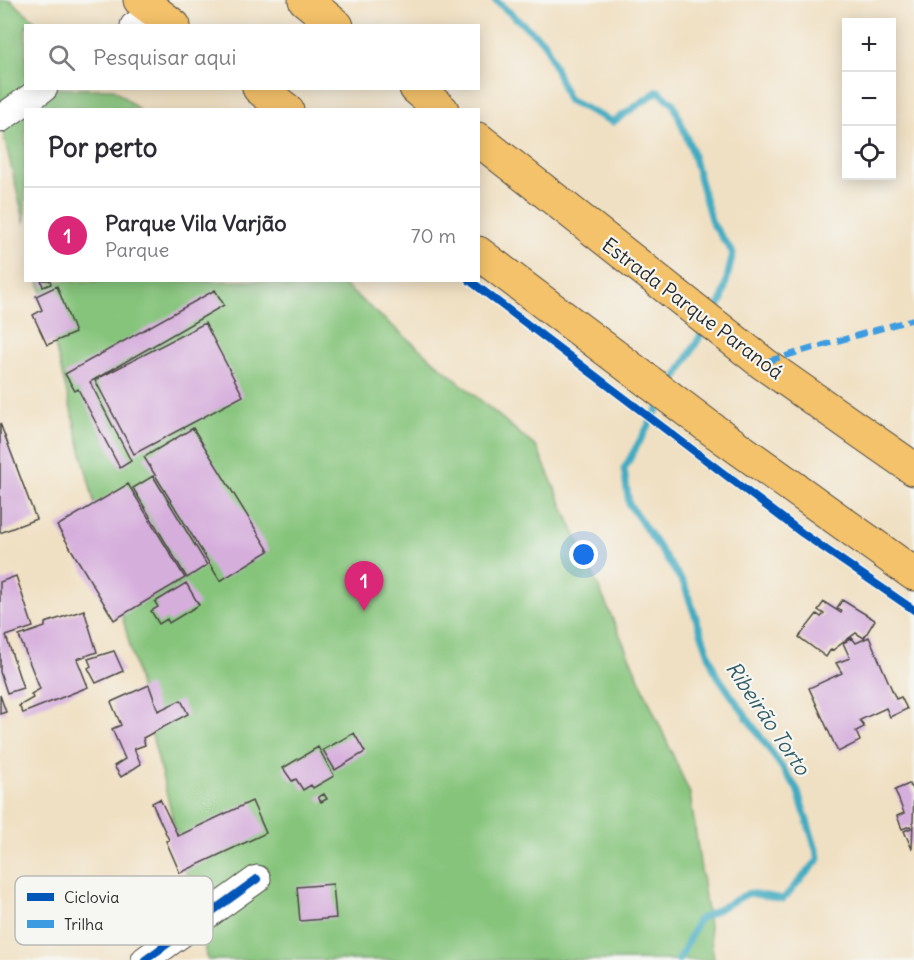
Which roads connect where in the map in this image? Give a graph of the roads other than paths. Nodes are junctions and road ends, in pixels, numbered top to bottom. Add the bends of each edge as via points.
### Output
1 (305, 0) edge
2 (335, 24) edge
3 (41, 90) edge
4 (262, 90) edge
5 (418, 90) edge
6 (284, 108) edge
7 (440, 108) edge
8 (0, 119) edge
9 (480, 141) edge
10 (480, 254) edge
11 (914, 469) edge
12 (914, 574) edge
13 (257, 879) dead end
14 (213, 911) edge
15 (166, 945) edge
16 (145, 960) edge

1 - 2 main road
3 - 8 street
4 - 6 main road
5 - 7 main road
9 - 11 main road, Estrada Parque Paranoá via 764,364
10 - 12 main road via 713,430
13 - 14 street
15 - 16 street

